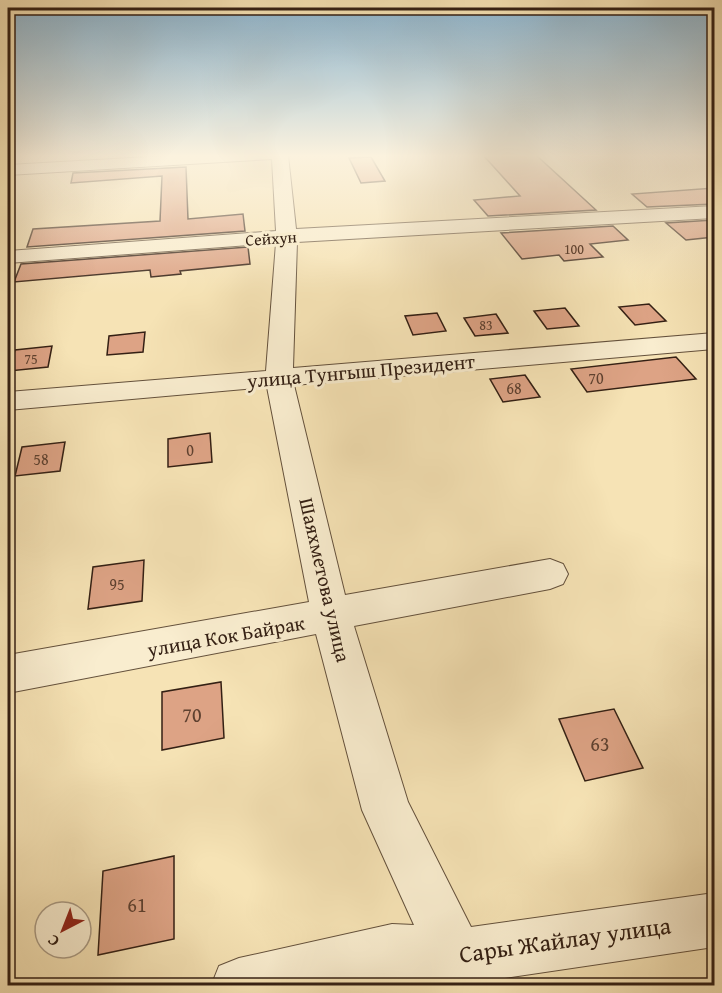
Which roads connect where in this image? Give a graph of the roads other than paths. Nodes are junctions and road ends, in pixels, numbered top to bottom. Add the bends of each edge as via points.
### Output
1 (284, 201) edge
2 (714, 212) edge
3 (287, 236) junction
4 (8, 256) edge
5 (714, 341) edge
6 (279, 379) junction
7 (8, 401) edge
8 (550, 574) dead end
9 (331, 616) junction
10 (8, 674) edge
11 (714, 920) edge
12 (460, 971) edge
13 (239, 986) edge

1 - 3 street, Шаяхметова улица
2 - 3 street, Сейхун
3 - 4 street, Сейхун
3 - 6 street, Шаяхметова улица
5 - 6 street, улица Тунгыш Президент
6 - 7 street, улица Тунгыш Президент
6 - 9 street, Шаяхметова улица
8 - 9 street, улица Кок Байрак
9 - 10 street, улица Кок Байрак
9 - 12 street, Шаяхметова улица via 387,810
11 - 12 street, Сары Жайлау улица
12 - 13 street, Сары Жайлау улица via 392,951

